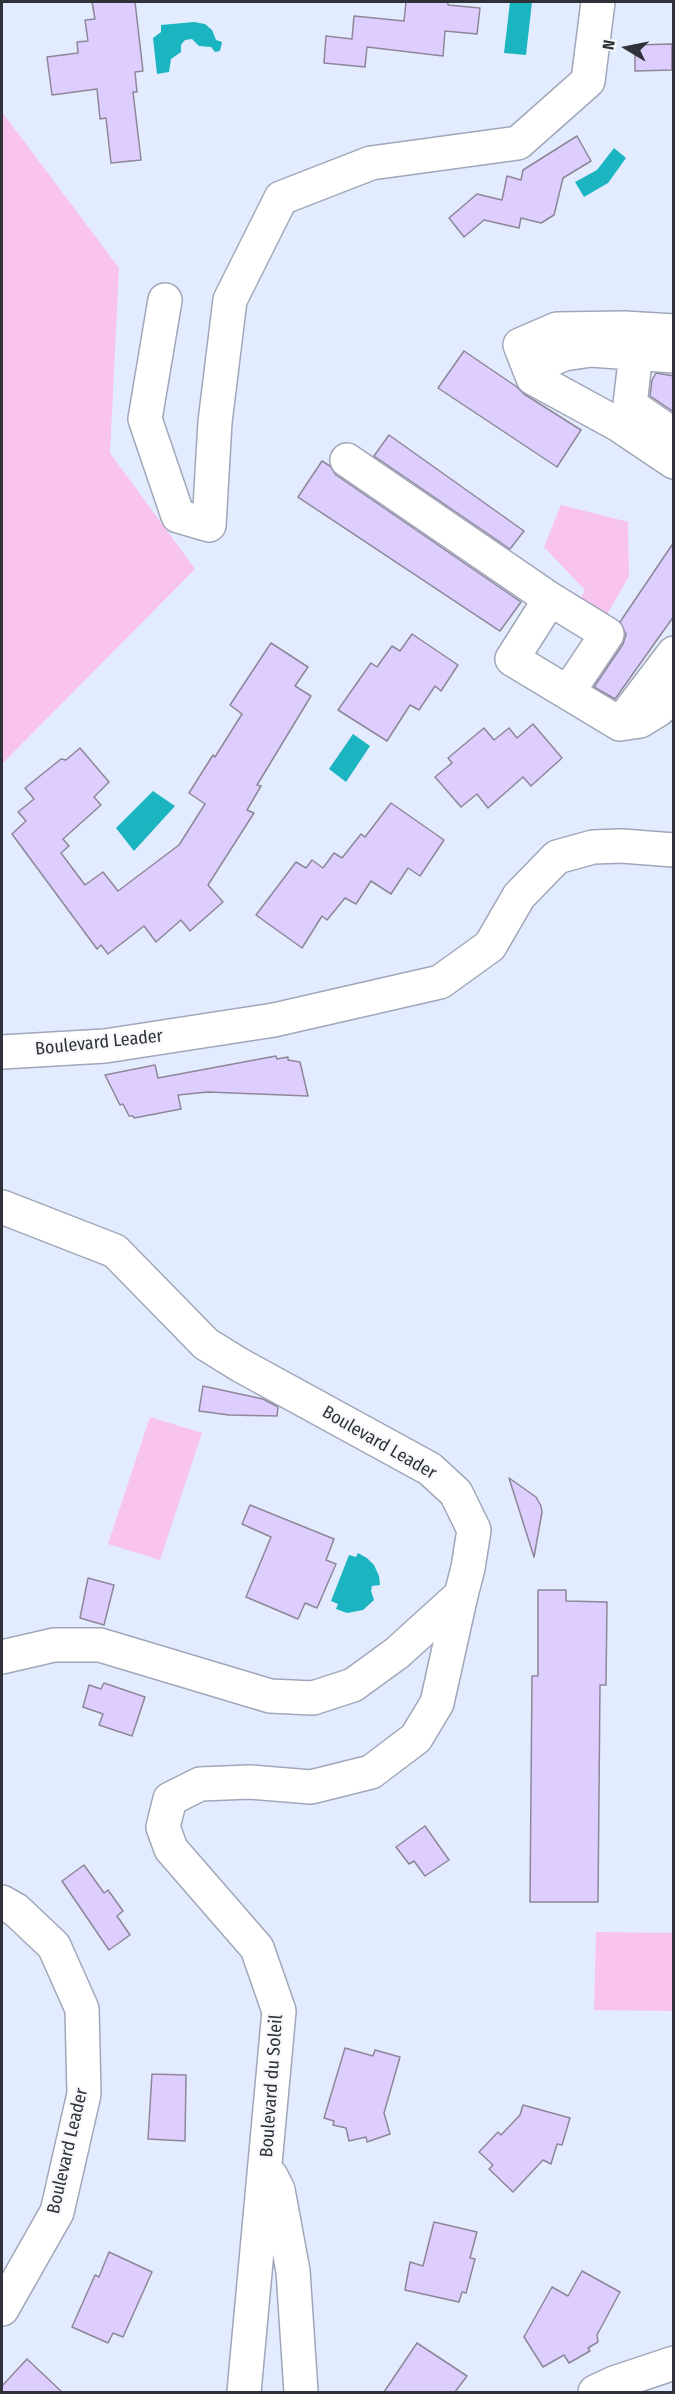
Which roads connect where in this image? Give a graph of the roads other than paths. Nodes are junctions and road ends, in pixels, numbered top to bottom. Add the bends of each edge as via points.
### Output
1 (598, 2) edge
2 (165, 300) dead end
3 (674, 331) edge
4 (636, 352) junction
5 (526, 356) junction
6 (674, 356) edge
7 (674, 435) edge
8 (347, 460) dead end
9 (674, 462) edge
10 (550, 598) junction
11 (674, 653) edge
12 (568, 692) junction
13 (674, 695) edge
14 (620, 723) junction
15 (674, 850) edge
16 (2, 1052) edge
17 (2, 1207) edge
18 (461, 1595) junction
19 (2, 1657) edge
20 (2, 1902) edge
21 (266, 2166) junction
22 (2, 2309) edge
23 (674, 2363) edge
24 (244, 2392) edge
25 (300, 2392) edge
26 (595, 2392) edge

1 - 2 street via 588,81 518,143 371,163 281,198 230,300 215,422 209,525 178,516 145,419
3 - 5 street via 557,329
4 - 5 street via 591,350
4 - 6 street
4 - 7 street via 630,405
5 - 9 street via 533,378
8 - 10 street
10 - 12 street via 512,659
10 - 12 street via 607,634
11 - 14 street
12 - 14 street
13 - 14 street via 640,721
15 - 16 street, Boulevard Leader via 593,847 557,857 519,896 490,946 440,982 262,1022 105,1046
17 - 18 street, Boulevard Leader via 115,1251 206,1344 430,1469 456,1493 474,1530
18 - 19 street via 397,1653 353,1685 313,1698 270,1696 100,1644 54,1645
18 - 21 street, Boulevard du Soleil via 437,1703 416,1738 371,1772 311,1787 250,1782 200,1784 170,1799 163,1827 171,1848 257,1948 279,2011
20 - 22 street, Boulevard Leader via 54,1946 82,2009 84,2094 57,2212
21 - 24 street, Boulevard du Soleil
21 - 25 street via 278,2190 293,2271
23 - 26 street

